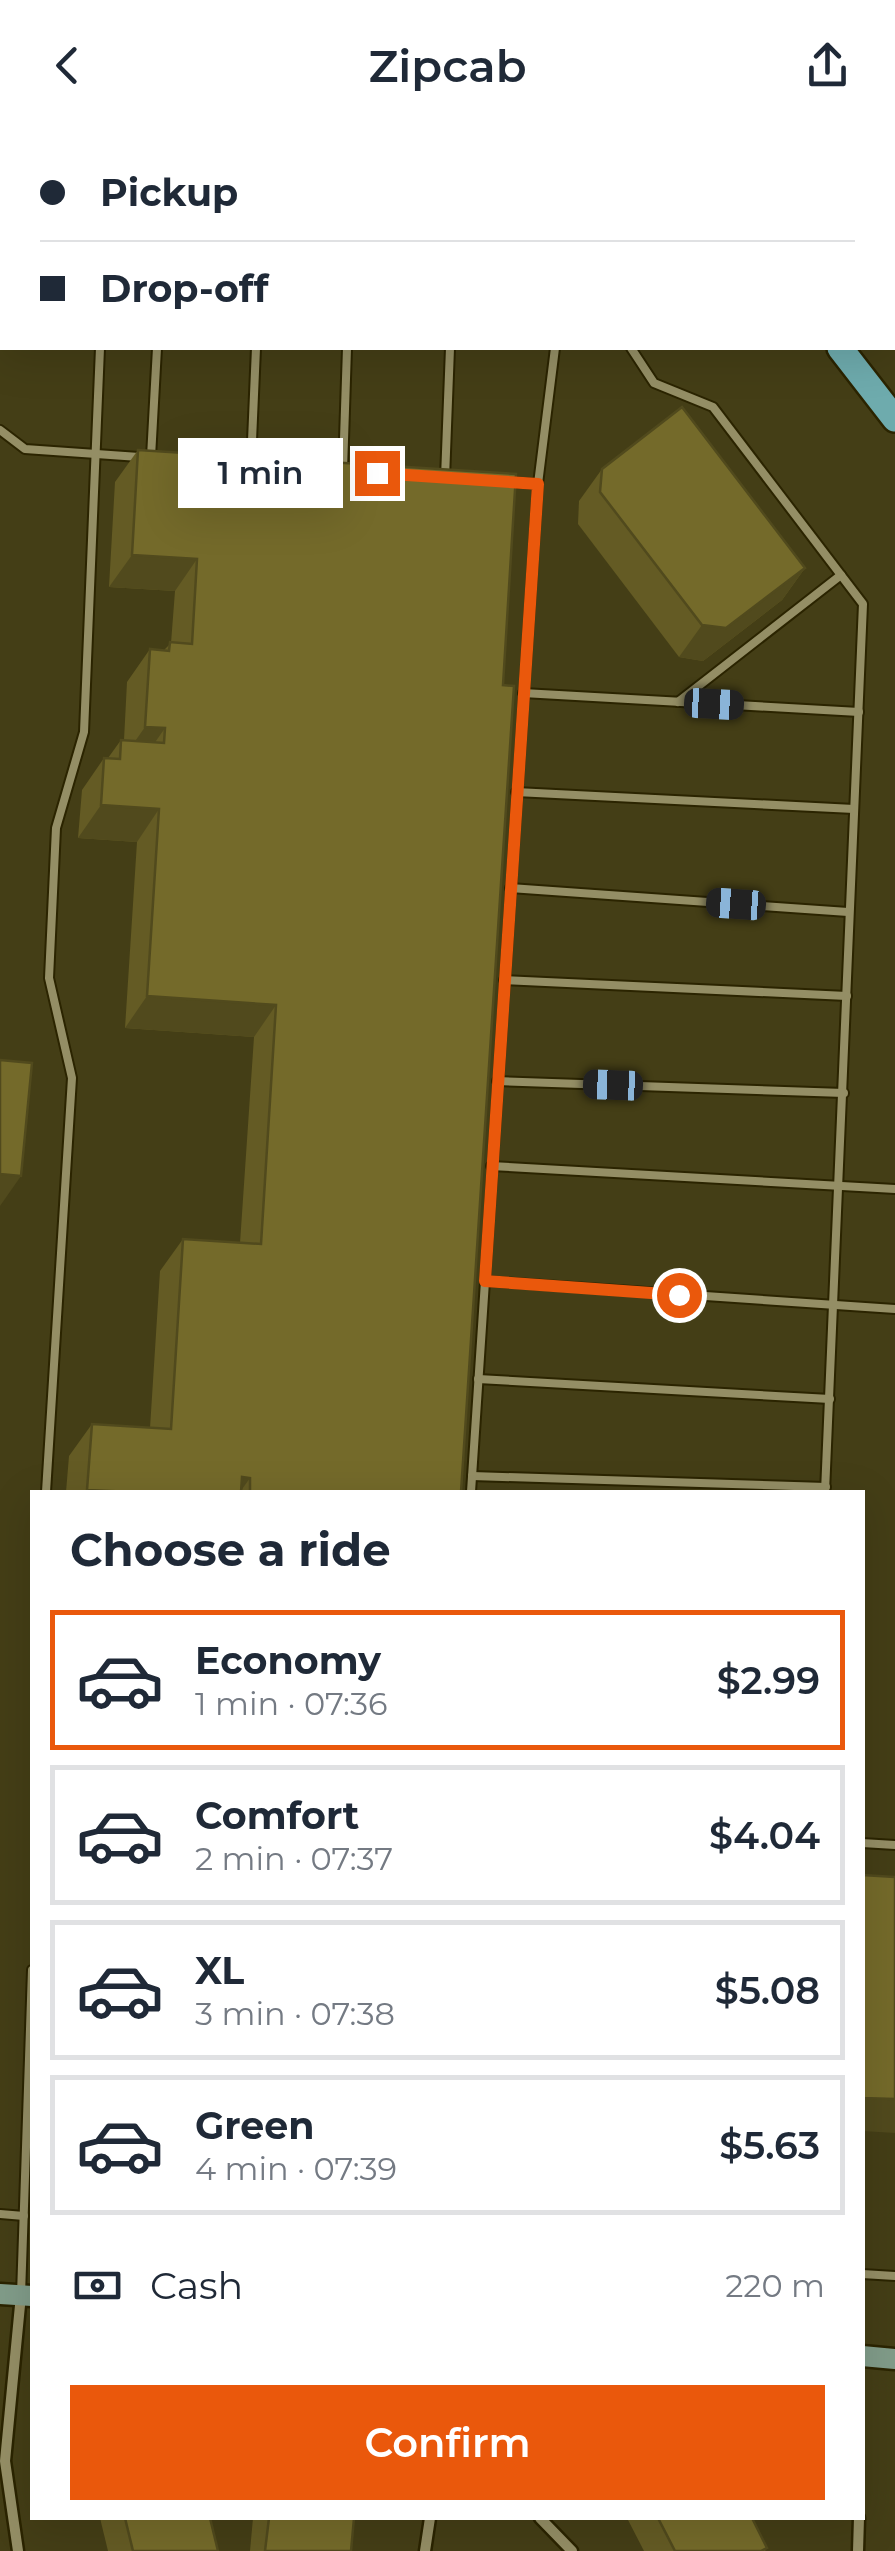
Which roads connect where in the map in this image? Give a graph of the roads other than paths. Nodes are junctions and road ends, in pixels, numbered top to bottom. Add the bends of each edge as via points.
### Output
1 (100, 350) edge
2 (157, 350) edge
3 (256, 350) edge
4 (347, 350) edge
5 (450, 350) edge
6 (554, 350) edge
7 (632, 350) edge
8 (842, 350) edge
9 (895, 419) edge
10 (0, 430) edge
11 (96, 455) junction
12 (151, 457) junction
13 (168, 458) edge
14 (234, 463) edge
15 (251, 464) junction
16 (269, 466) edge
17 (325, 469) edge
18 (343, 470) junction
19 (360, 472) edge
20 (428, 476) edge
21 (446, 478) junction
22 (464, 479) edge
23 (501, 482) edge
24 (538, 484) junction
25 (841, 575) junction
26 (523, 693) junction
27 (678, 702) junction
28 (859, 712) junction
29 (516, 792) junction
30 (854, 809) junction
31 (510, 888) junction
32 (848, 912) junction
33 (504, 980) junction
34 (847, 996) junction
35 (497, 1081) junction
36 (844, 1093) junction
37 (491, 1166) junction
38 (841, 1187) junction
39 (895, 1188) edge
40 (485, 1281) junction
41 (835, 1306) junction
42 (895, 1309) edge
43 (478, 1379) junction
44 (830, 1399) junction
45 (472, 1476) junction
46 (46, 1490) edge
47 (470, 1490) edge
48 (825, 1490) edge
49 (865, 1844) edge
50 (895, 1845) edge
51 (30, 2084) edge
52 (28, 2197) edge
53 (0, 2214) edge
54 (24, 2216) junction
55 (865, 2274) edge
56 (895, 2276) edge
57 (18, 2295) edge
58 (865, 2356) edge
59 (895, 2359) edge
60 (430, 2520) edge
61 (542, 2520) edge
62 (859, 2520) edge
63 (18, 2551) edge
64 (425, 2551) edge
65 (572, 2551) edge
66 (858, 2551) edge

1 - 11 lane
2 - 12 lane
3 - 15 lane
4 - 18 lane
5 - 21 lane
6 - 24 lane
7 - 25 lane via 654,383 713,406
8 - 9 main road
10 - 11 lane via 25,450
11 - 12 lane
11 - 46 lane via 84,732 56,828 52,903 49,978 72,1078
12 - 13 lane
14 - 15 lane
15 - 16 lane
17 - 18 lane
18 - 19 lane
20 - 21 lane
21 - 22 lane
23 - 24 lane
24 - 26 lane
25 - 27 lane
25 - 28 lane via 863,604
26 - 27 lane
26 - 29 lane
27 - 28 lane
28 - 30 lane
29 - 30 lane
29 - 31 lane
30 - 32 lane
31 - 32 lane
31 - 33 lane
32 - 34 lane
33 - 34 lane
33 - 35 lane
34 - 36 lane
35 - 36 lane
35 - 37 lane
36 - 38 lane
37 - 38 lane
37 - 40 lane
38 - 39 lane
38 - 41 lane
40 - 41 lane
40 - 43 lane
41 - 42 lane
41 - 44 lane
43 - 44 lane
43 - 45 lane
44 - 48 lane
45 - 47 lane
45 - 48 lane
49 - 50 lane
51 - 52 lane
52 - 54 lane
53 - 54 lane
54 - 57 lane
55 - 56 lane
57 - 63 street via 5,2462
58 - 59 main road
60 - 64 street
61 - 65 street
62 - 66 street

